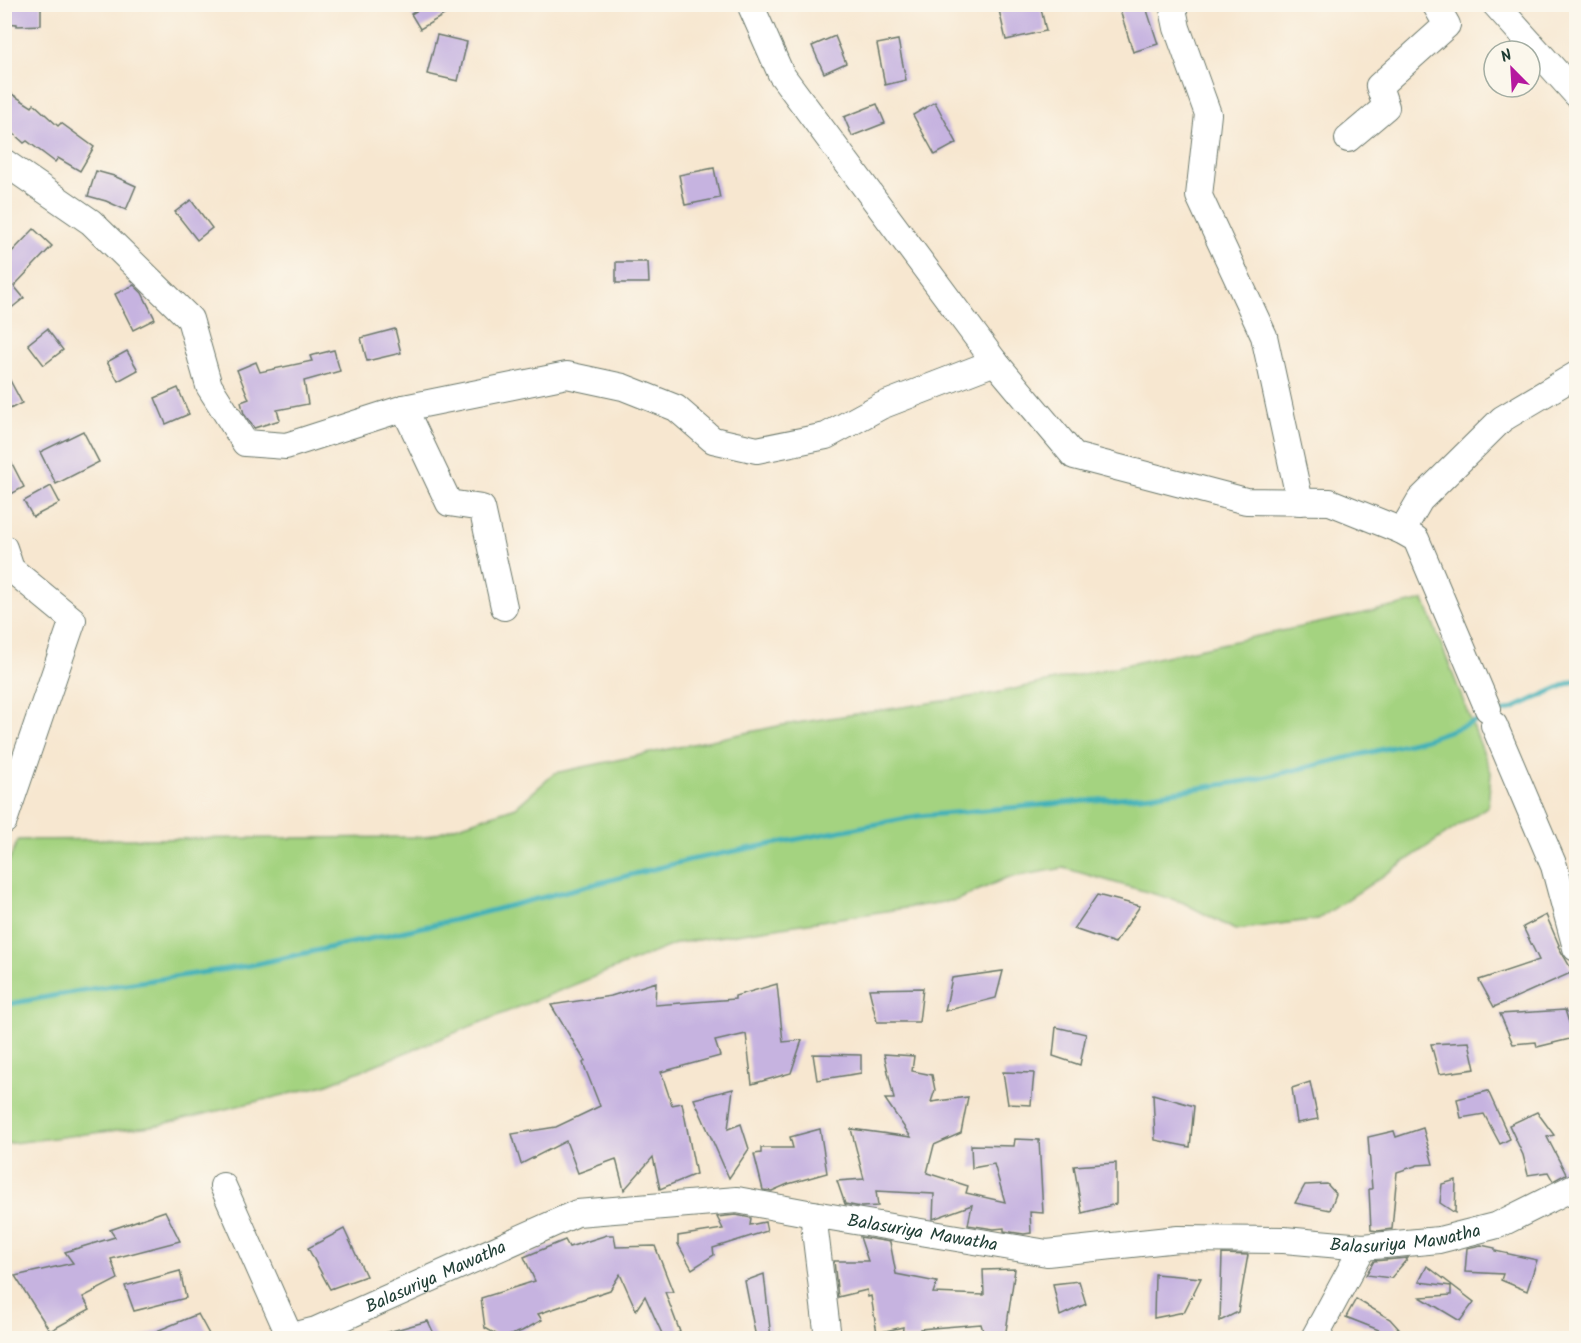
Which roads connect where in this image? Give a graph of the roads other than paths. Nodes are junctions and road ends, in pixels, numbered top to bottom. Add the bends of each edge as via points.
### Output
1 (750, 4) edge
2 (1172, 4) edge
3 (1435, 4) edge
4 (1495, 4) edge
5 (1576, 94) edge
6 (1348, 139) dead end
7 (4, 162) edge
8 (995, 362) junction
9 (1576, 375) edge
10 (404, 408) junction
11 (1300, 502) junction
12 (1401, 531) junction
13 (4, 548) edge
14 (504, 607) dead end
15 (4, 821) edge
16 (1576, 948) edge
17 (223, 1186) dead end
18 (1576, 1186) edge
19 (813, 1214) junction
20 (1363, 1247) junction
21 (318, 1334) edge
22 (287, 1338) edge
23 (828, 1338) edge
24 (1314, 1338) edge

1 - 8 street via 781,74
2 - 11 street via 1208,114 1198,196 1264,336
3 - 6 street via 1447,25 1379,86 1386,107
4 - 5 street
7 - 10 street via 91,222 190,319 209,386 245,443 286,447
8 - 10 street via 880,406 826,436 757,450 713,440 676,408 623,387 567,375
8 - 11 street via 1074,456 1246,501
9 - 12 street via 1502,419 1420,500
10 - 14 street via 449,502 482,508
11 - 12 street via 1330,502
12 - 16 street via 1416,539 1554,867
13 - 15 street via 11,569 73,620
17 - 22 street
18 - 20 street, Balasuriya Mawatha via 1498,1225 1439,1240
19 - 20 street, Balasuriya Mawatha via 1047,1253 1178,1239 1284,1240
19 - 21 street, Balasuriya Mawatha via 737,1200 578,1213
19 - 23 street
20 - 24 street
21 - 22 street, Balasuriya Mawatha

